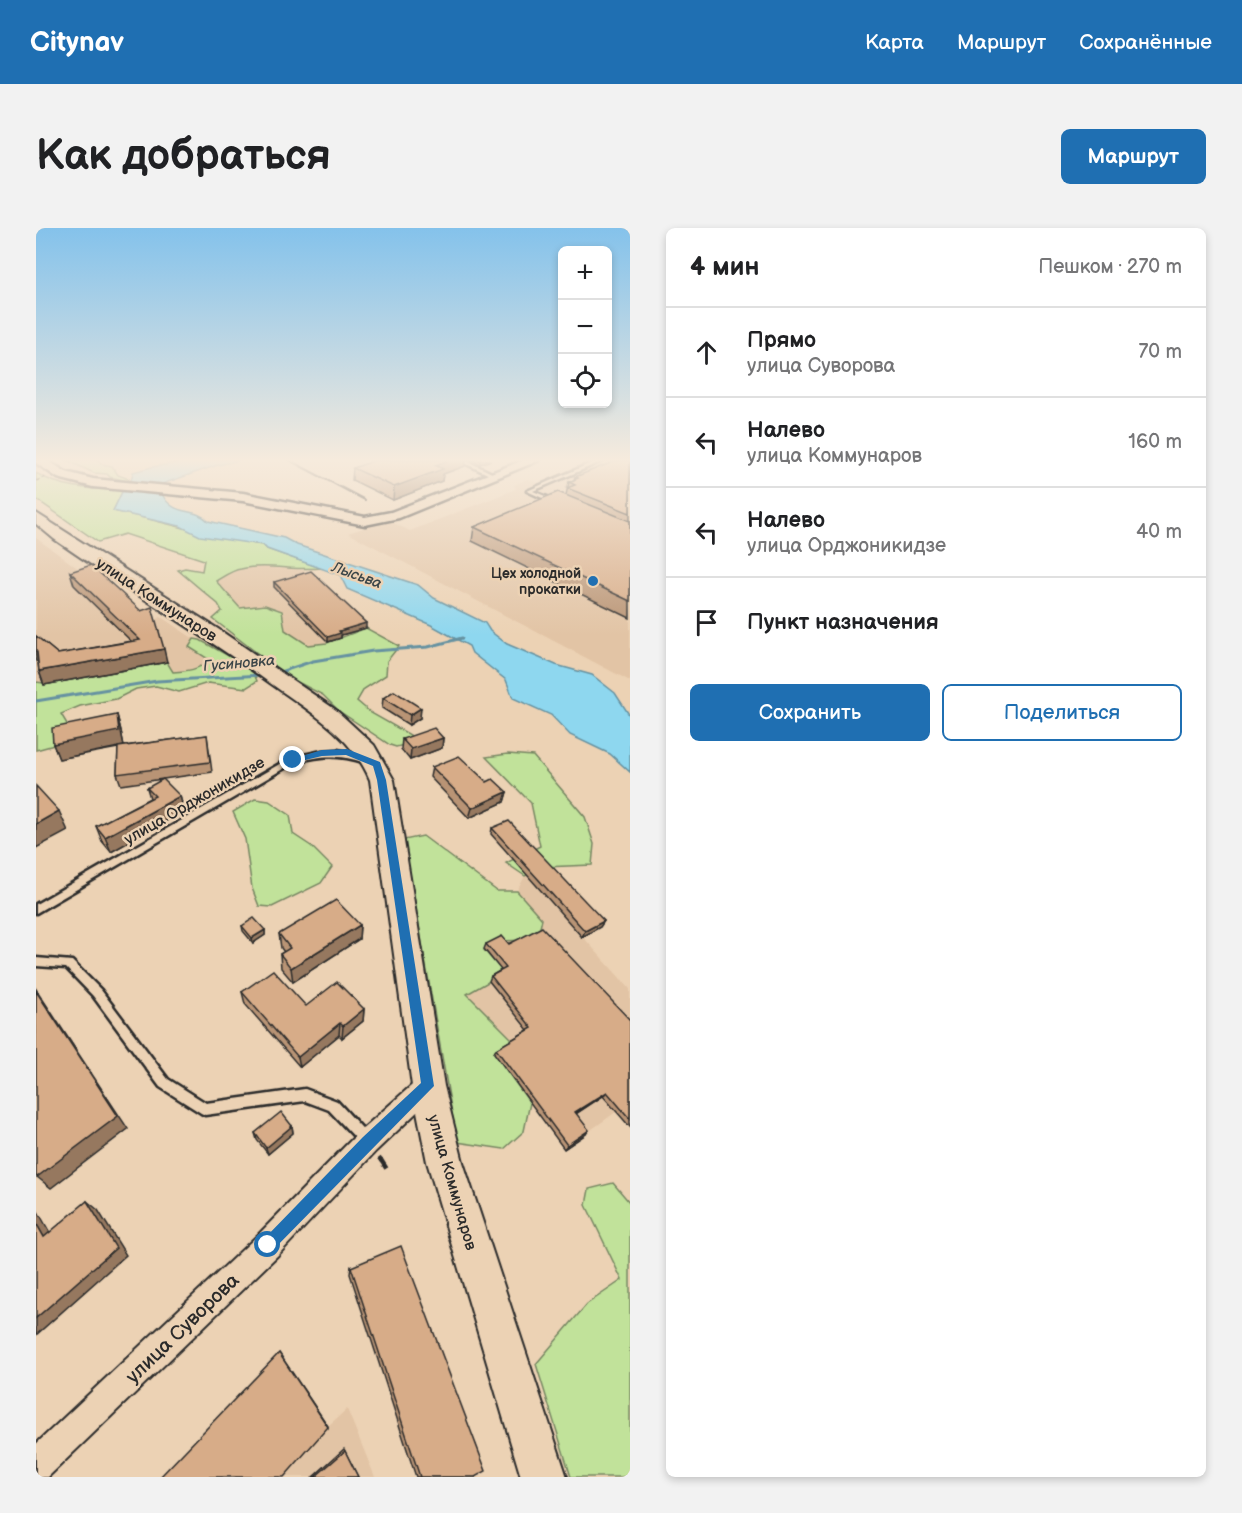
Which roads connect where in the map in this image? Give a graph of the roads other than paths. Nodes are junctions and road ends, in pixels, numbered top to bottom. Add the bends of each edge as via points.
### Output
1 (36, 518) edge
2 (351, 518) edge
3 (378, 518) edge
4 (376, 764) junction
5 (36, 909) edge
6 (36, 962) edge
7 (428, 1086) junction
8 (368, 1142) junction
9 (36, 1466) edge
10 (544, 1477) edge

1 - 4 main road, улица Коммунаров via 292,689 342,726
2 - 3 street
4 - 5 lane, улица Орджоникидзе via 347,752 293,760
4 - 7 main road, улица Коммунаров via 382,780
6 - 8 lane via 68,964 97,993 164,1083 205,1109 305,1095 333,1105
7 - 8 street, улица Суворова
7 - 10 main road, улица Коммунаров via 445,1162
8 - 9 street, улица Суворова via 268,1245

